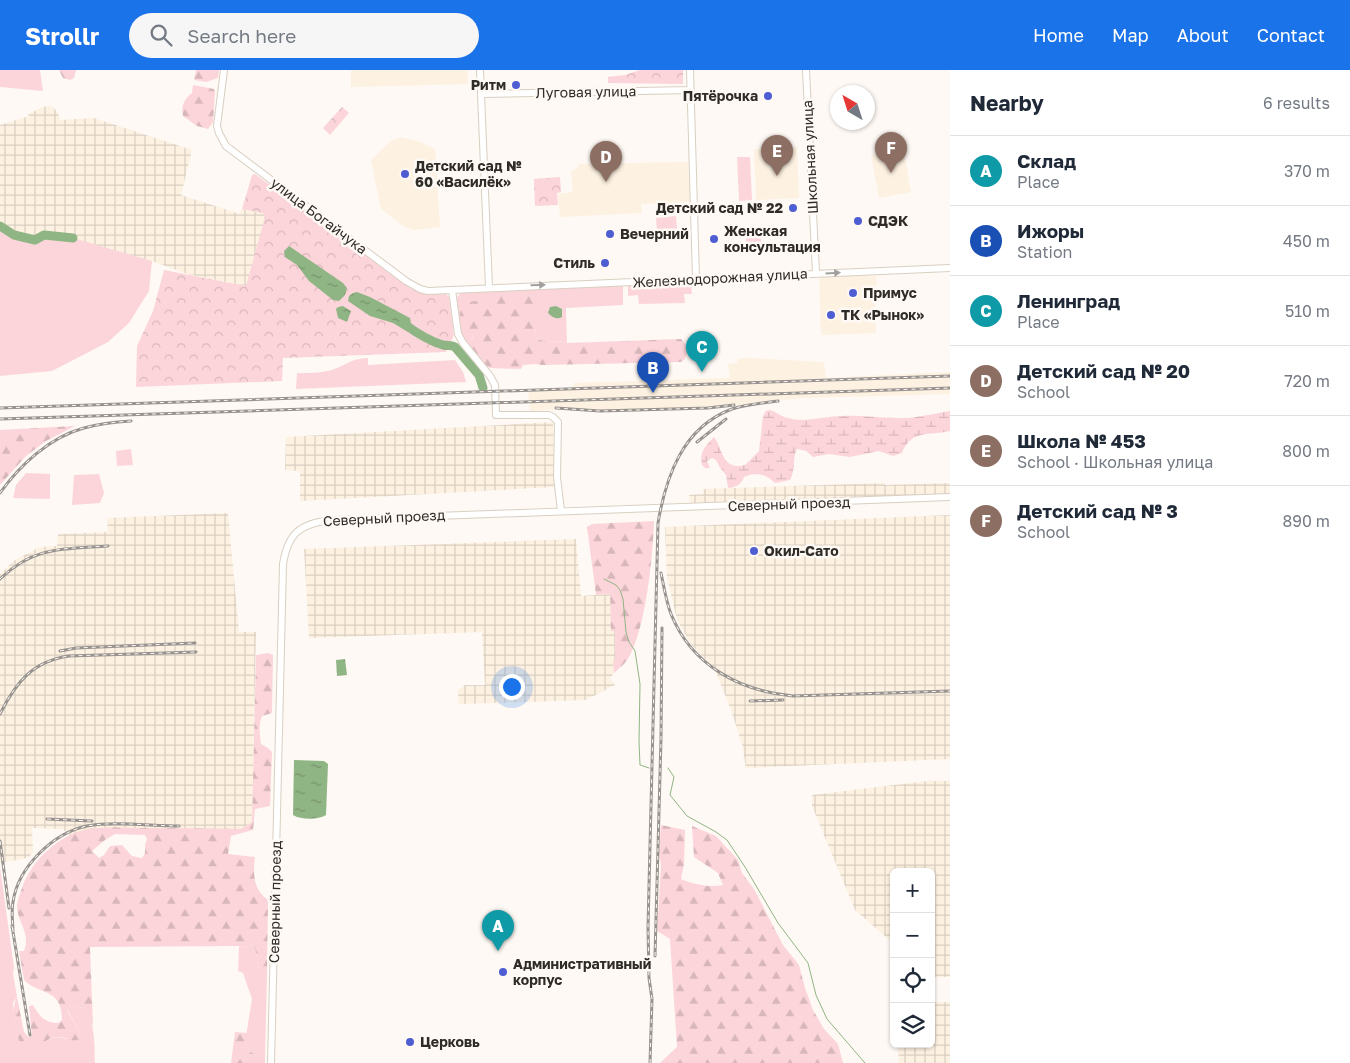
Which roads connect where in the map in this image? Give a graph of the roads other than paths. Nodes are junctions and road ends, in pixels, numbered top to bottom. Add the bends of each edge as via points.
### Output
1 (224, 70) edge
2 (480, 70) edge
3 (690, 70) edge
4 (806, 70) edge
5 (691, 90) junction
6 (481, 94) junction
7 (950, 268) edge
8 (816, 274) junction
9 (696, 279) junction
10 (489, 288) junction
11 (452, 290) junction
12 (950, 497) edge
13 (561, 511) junction
14 (271, 1063) edge

1 - 11 street, улица Богайчука via 217,126 226,146 413,286 428,291
2 - 6 street
3 - 5 street
4 - 8 street, Школьная улица
5 - 6 street, Луговая улица
5 - 9 street
6 - 10 street
8 -> 7 street, Железнодорожная улица
8 - 9 street, Железнодорожная улица
10 -> 9 street, Железнодорожная улица
10 - 11 street, улица Богайчука
11 - 13 street via 458,334 495,385 496,415 549,415 558,422
12 - 13 street, Северный проезд
13 - 14 street, Северный проезд via 330,520 308,524 288,543 283,564

